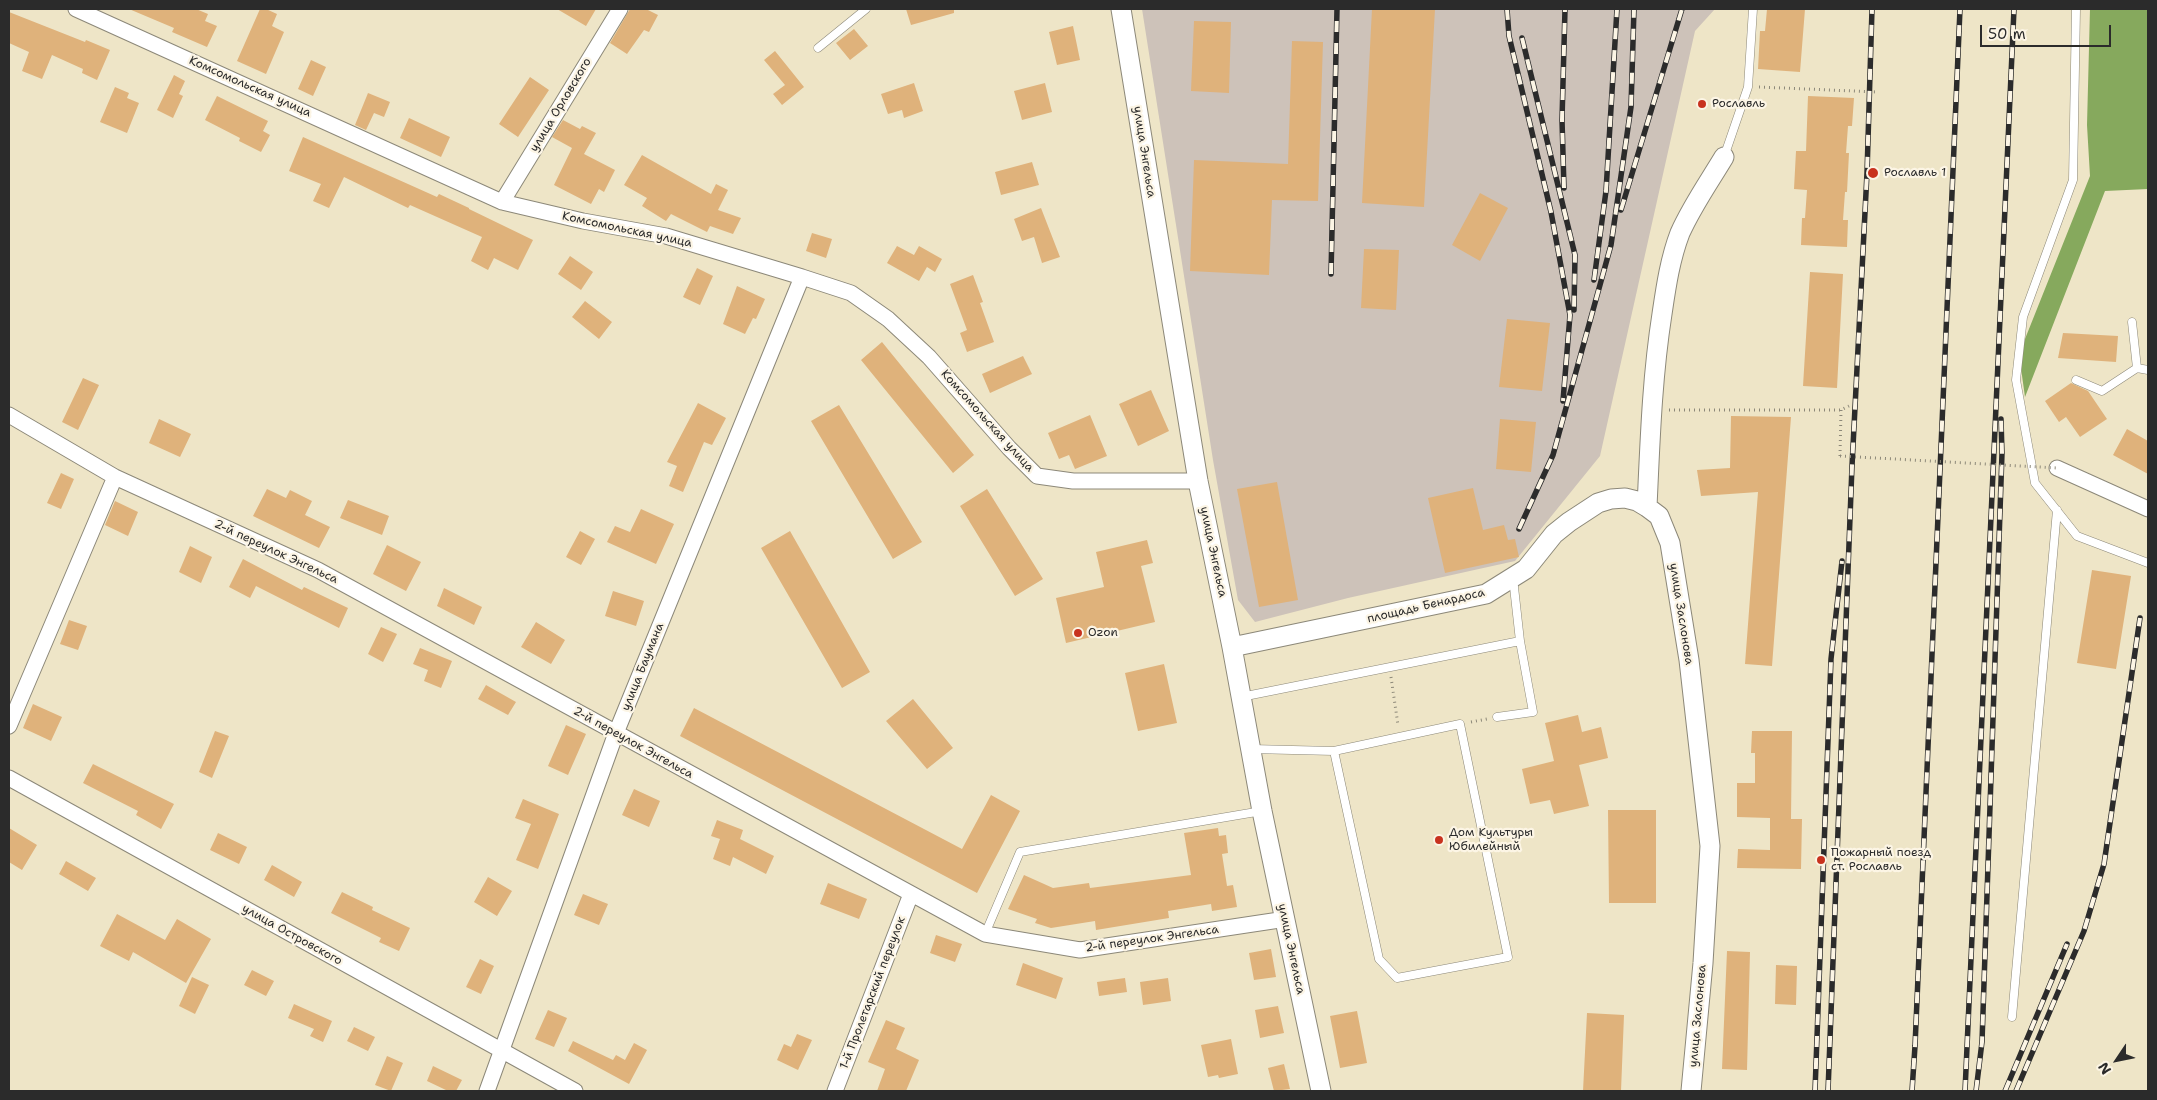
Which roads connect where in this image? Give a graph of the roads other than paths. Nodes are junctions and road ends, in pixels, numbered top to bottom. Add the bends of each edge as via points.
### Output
1 (76, 9) edge
2 (620, 9) edge
3 (866, 9) edge
4 (1121, 9) edge
5 (1753, 9) edge
6 (2076, 9) edge
7 (818, 48) dead end
8 (1724, 157) joint
9 (502, 202) junction
10 (802, 277) junction
11 (2132, 322) dead end
12 (2137, 368) junction
13 (2148, 370) edge
14 (2076, 380) dead end
15 (9, 415) edge
16 (2057, 468) road end
17 (115, 477) junction
18 (1198, 481) junction
19 (1647, 507) junction
20 (2057, 510) junction
21 (2148, 510) edge
22 (2148, 563) edge
23 (1513, 578) junction
24 (1520, 641) junction
25 (1232, 647) junction
26 (1241, 697) junction
27 (1498, 717) road end
28 (9, 726) edge
29 (616, 733) junction
30 (1250, 749) junction
31 (1334, 750) junction
32 (9, 778) edge
33 (1262, 811) junction
34 (911, 894) junction
35 (1286, 919) junction
36 (985, 934) junction
37 (2012, 1017) dead end
38 (502, 1051) junction
39 (486, 1091) edge
40 (575, 1091) edge
41 (835, 1091) edge
42 (1321, 1091) edge
43 (1691, 1091) edge

1 - 9 street, Комсомольская улица
2 - 9 street, улица Орловского
3 - 7 lane
4 - 18 street, улица Энгельса
5 - 8 lane via 1748,87
6 - 20 lane via 2073,180 2023,316 2016,380 2035,483
8 - 19 street via 1691,212 1673,254 1660,324 1651,410
9 - 10 street, Комсомольская улица via 666,236
10 - 18 street, Комсомольская улица via 851,293 888,319 929,357 1038,476 1073,481
10 - 29 street, улица Баумана
11 - 12 lane
12 - 13 lane
12 - 14 lane via 2102,391
15 - 17 street, 2-й переулок Энгельса
16 - 21 street
17 - 28 street
17 - 29 street, 2-й переулок Энгельса via 318,570
18 - 25 street, улица Энгельса
19 - 23 street, площадь Бенардоса via 1625,498 1598,503 1554,534 1526,569
19 - 43 street, улица Заслонова via 1659,516 1670,543 1689,660 1710,846
20 - 22 lane via 2077,536
20 - 37 lane
23 - 24 lane
23 - 25 street, площадь Бенардоса via 1486,594 1466,599
24 - 26 lane
24 - 27 lane via 1533,712
25 - 26 street, улица Энгельса
26 - 30 street, улица Энгельса
29 - 34 street, 2-й переулок Энгельса
29 - 38 street, улица Баумана
30 - 31 lane
30 - 33 street, улица Энгельса
31 - 31 lane via 1379,959 1396,978 1508,957 1460,724
32 - 38 street, улица Островского
33 - 35 street, улица Энгельса
33 - 36 lane via 1020,852
34 - 36 street, 2-й переулок Энгельса
34 - 41 street, 1-й Пролетарский переулок
35 - 36 street, 2-й переулок Энгельса via 1080,950
35 - 42 street, улица Энгельса
38 - 39 street, улица Баумана
38 - 40 street, улица Островского

